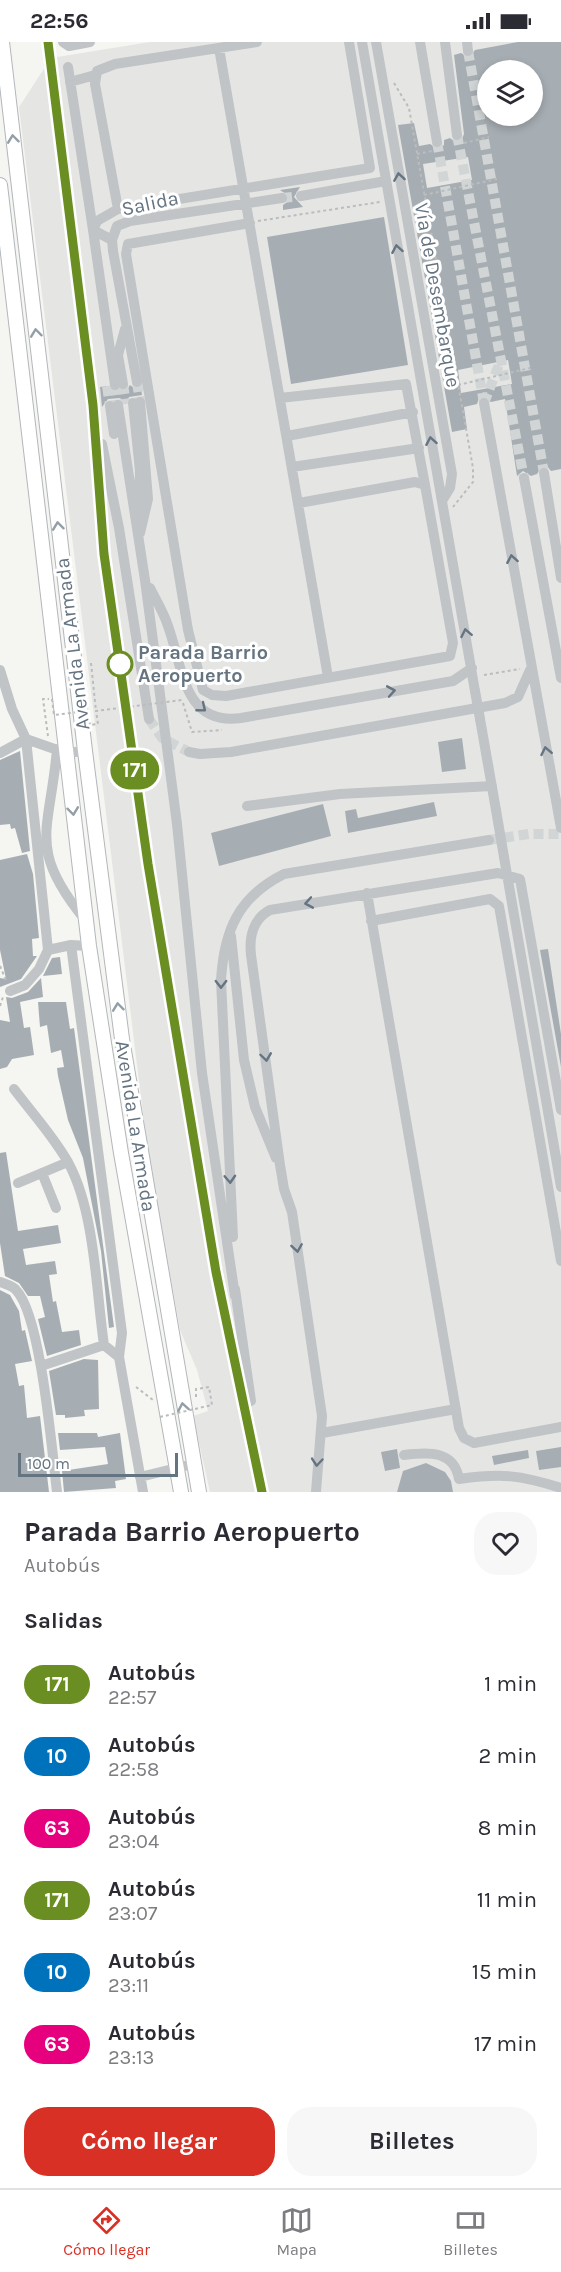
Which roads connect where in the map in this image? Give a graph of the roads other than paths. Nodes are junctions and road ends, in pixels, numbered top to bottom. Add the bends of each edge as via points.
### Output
1 (2, 42) edge
2 (48, 42) edge
3 (90, 42) edge
4 (257, 42) edge
5 (349, 42) edge
6 (362, 42) edge
7 (376, 42) edge
8 (420, 42) edge
9 (444, 42) edge
10 (70, 43) edge
11 (219, 48) junction
12 (68, 67) dead end
13 (95, 80) junction
14 (70, 82) junction
15 (457, 135) tunnel mouth
16 (437, 142) tunnel mouth
17 (386, 181) junction
18 (0, 185) edge
19 (244, 188) junction
20 (301, 196) tunnel mouth
21 (282, 198) tunnel mouth
22 (251, 203) junction
23 (118, 209) junction
24 (250, 223) junction
25 (93, 230) junction
26 (112, 240) junction
27 (280, 398) junction
28 (484, 403) dead end
29 (93, 405) junction
30 (412, 412) junction
31 (287, 436) junction
32 (419, 448) junction
33 (292, 467) junction
34 (544, 473) tunnel mouth
35 (524, 478) tunnel mouth
36 (425, 485) junction
37 (442, 501) junction
38 (299, 502) junction
39 (139, 537) junction
40 (561, 578) edge
41 (146, 580) junction
42 (472, 668) junction
43 (531, 668) junction
44 (0, 670) edge
45 (328, 677) junction
46 (561, 678) edge
47 (149, 719) tunnel mouth
48 (26, 739) junction
49 (57, 750) junction
50 (85, 751) junction
51 (0, 753) edge
52 (189, 753) tunnel mouth
53 (492, 786) junction
54 (247, 806) dead end
55 (561, 828) edge
56 (489, 840) tunnel mouth
57 (504, 859) junction
58 (507, 874) junction
59 (367, 893) junction
60 (86, 921) junction
61 (371, 921) junction
62 (231, 927) junction
63 (70, 945) junction
64 (89, 946) junction
65 (48, 950) junction
66 (10, 991) dead end
67 (14, 1089) dead end
68 (561, 1110) edge
69 (68, 1162) junction
70 (280, 1166) junction
71 (42, 1173) junction
72 (18, 1184) dead end
73 (561, 1187) edge
74 (56, 1208) dead end
75 (561, 1262) edge
76 (0, 1282) edge
77 (235, 1296) junction
78 (104, 1345) junction
79 (119, 1357) junction
80 (41, 1366) junction
81 (456, 1409) junction
82 (561, 1427) edge
83 (322, 1433) junction
84 (404, 1455) dead end
85 (193, 1464) junction
86 (176, 1468) junction
87 (258, 1471) junction
88 (140, 1477) junction
89 (561, 1488) edge
90 (57, 1492) edge
91 (143, 1492) edge
92 (181, 1492) edge
93 (199, 1492) edge
94 (262, 1492) edge
95 (316, 1492) edge

50 -> 1 main road, Avenida La Armada
2 - 29 street
3 - 10 street
4 - 11 street
5 - 19 street via 370,168
6 - 17 street
37 -> 7 street, Vía de Desembarque via 452,474
8 - 16 street
9 - 15 street
11 - 13 street via 115,64 99,69
11 - 19 street
12 - 14 street
13 - 14 street
13 - 23 street
14 - 25 street
17 - 20 street via 367,186 353,182
37 -> 17 street
18 - 49 main road, Avenida La Armada
19 - 22 street
19 - 23 street
21 - 22 street, Salida
22 - 24 street
22 - 26 street, Salida via 130,221 117,226
23 - 25 street via 97,221
24 - 27 street
24 - 45 street via 128,244 126,254 188,630 203,690 212,695 226,696
25 - 26 street
25 - 26 street, Salida via 105,320 122,384 125,328
27 - 30 street via 406,384
27 - 31 street
43 -> 28 street
29 - 47 street via 119,528
29 - 87 street via 104,554 148,864 216,1272
30 - 31 street
30 - 32 street
31 - 33 street
32 - 33 street
32 - 36 street
33 - 38 street
34 - 40 street
35 - 46 street
36 - 38 street via 415,482
36 - 45 street via 452,654
42 -> 37 street
38 - 45 street
39 - 39 street via 116,447 125,404 135,472
39 - 41 street
41 -> 42 street via 168,624 194,702 216,718 241,718 453,681
41 - 77 street via 177,824 202,1073
42 - 53 street, bridge
43 - 52 street via 522,692 505,703 231,752
55 -> 43 street
44 - 48 street via 14,716
48 - 49 street
48 - 51 street
48 - 65 street
49 - 50 street
49 -> 60 main road, Avenida La Armada
49 - 60 street via 45,826 47,853 52,871
85 -> 50 main road, Avenida La Armada via 122,1039
53 - 54 street via 340,794
53 - 57 street, bridge
56 - 62 street via 284,874 247,899
57 - 58 street
57 - 59 street via 483,868
58 - 59 street
58 - 68 street via 522,883
58 - 73 street
59 - 61 street
59 -> 70 street via 270,910 259,918 250,935
60 - 64 main road, Avenida La Armada
61 - 75 street via 490,899 497,902
61 - 81 street
62 - 70 street via 244,1060 255,1107
62 -> 77 street via 222,958 221,980
63 - 64 street
63 - 65 street
63 - 79 street via 122,1333
64 - 86 main road, Avenida La Armada
65 - 66 street via 25,985
67 - 69 street
69 - 71 street
69 - 78 street via 78,1184 89,1232
70 -> 83 street via 292,1212
71 - 72 street
71 - 74 street
76 - 80 street via 16,1289 21,1297
77 - 87 street
78 - 79 street
78 - 80 street
79 - 88 street
80 - 90 street
81 - 82 street via 464,1438 474,1443
81 - 83 street
83 -> 95 street
84 - 89 street via 431,1453 448,1458 459,1479 496,1474
85 - 86 street
85 - 93 main road, Avenida La Armada
86 - 88 street
86 - 92 main road, Avenida La Armada
87 - 94 street
88 - 91 street

